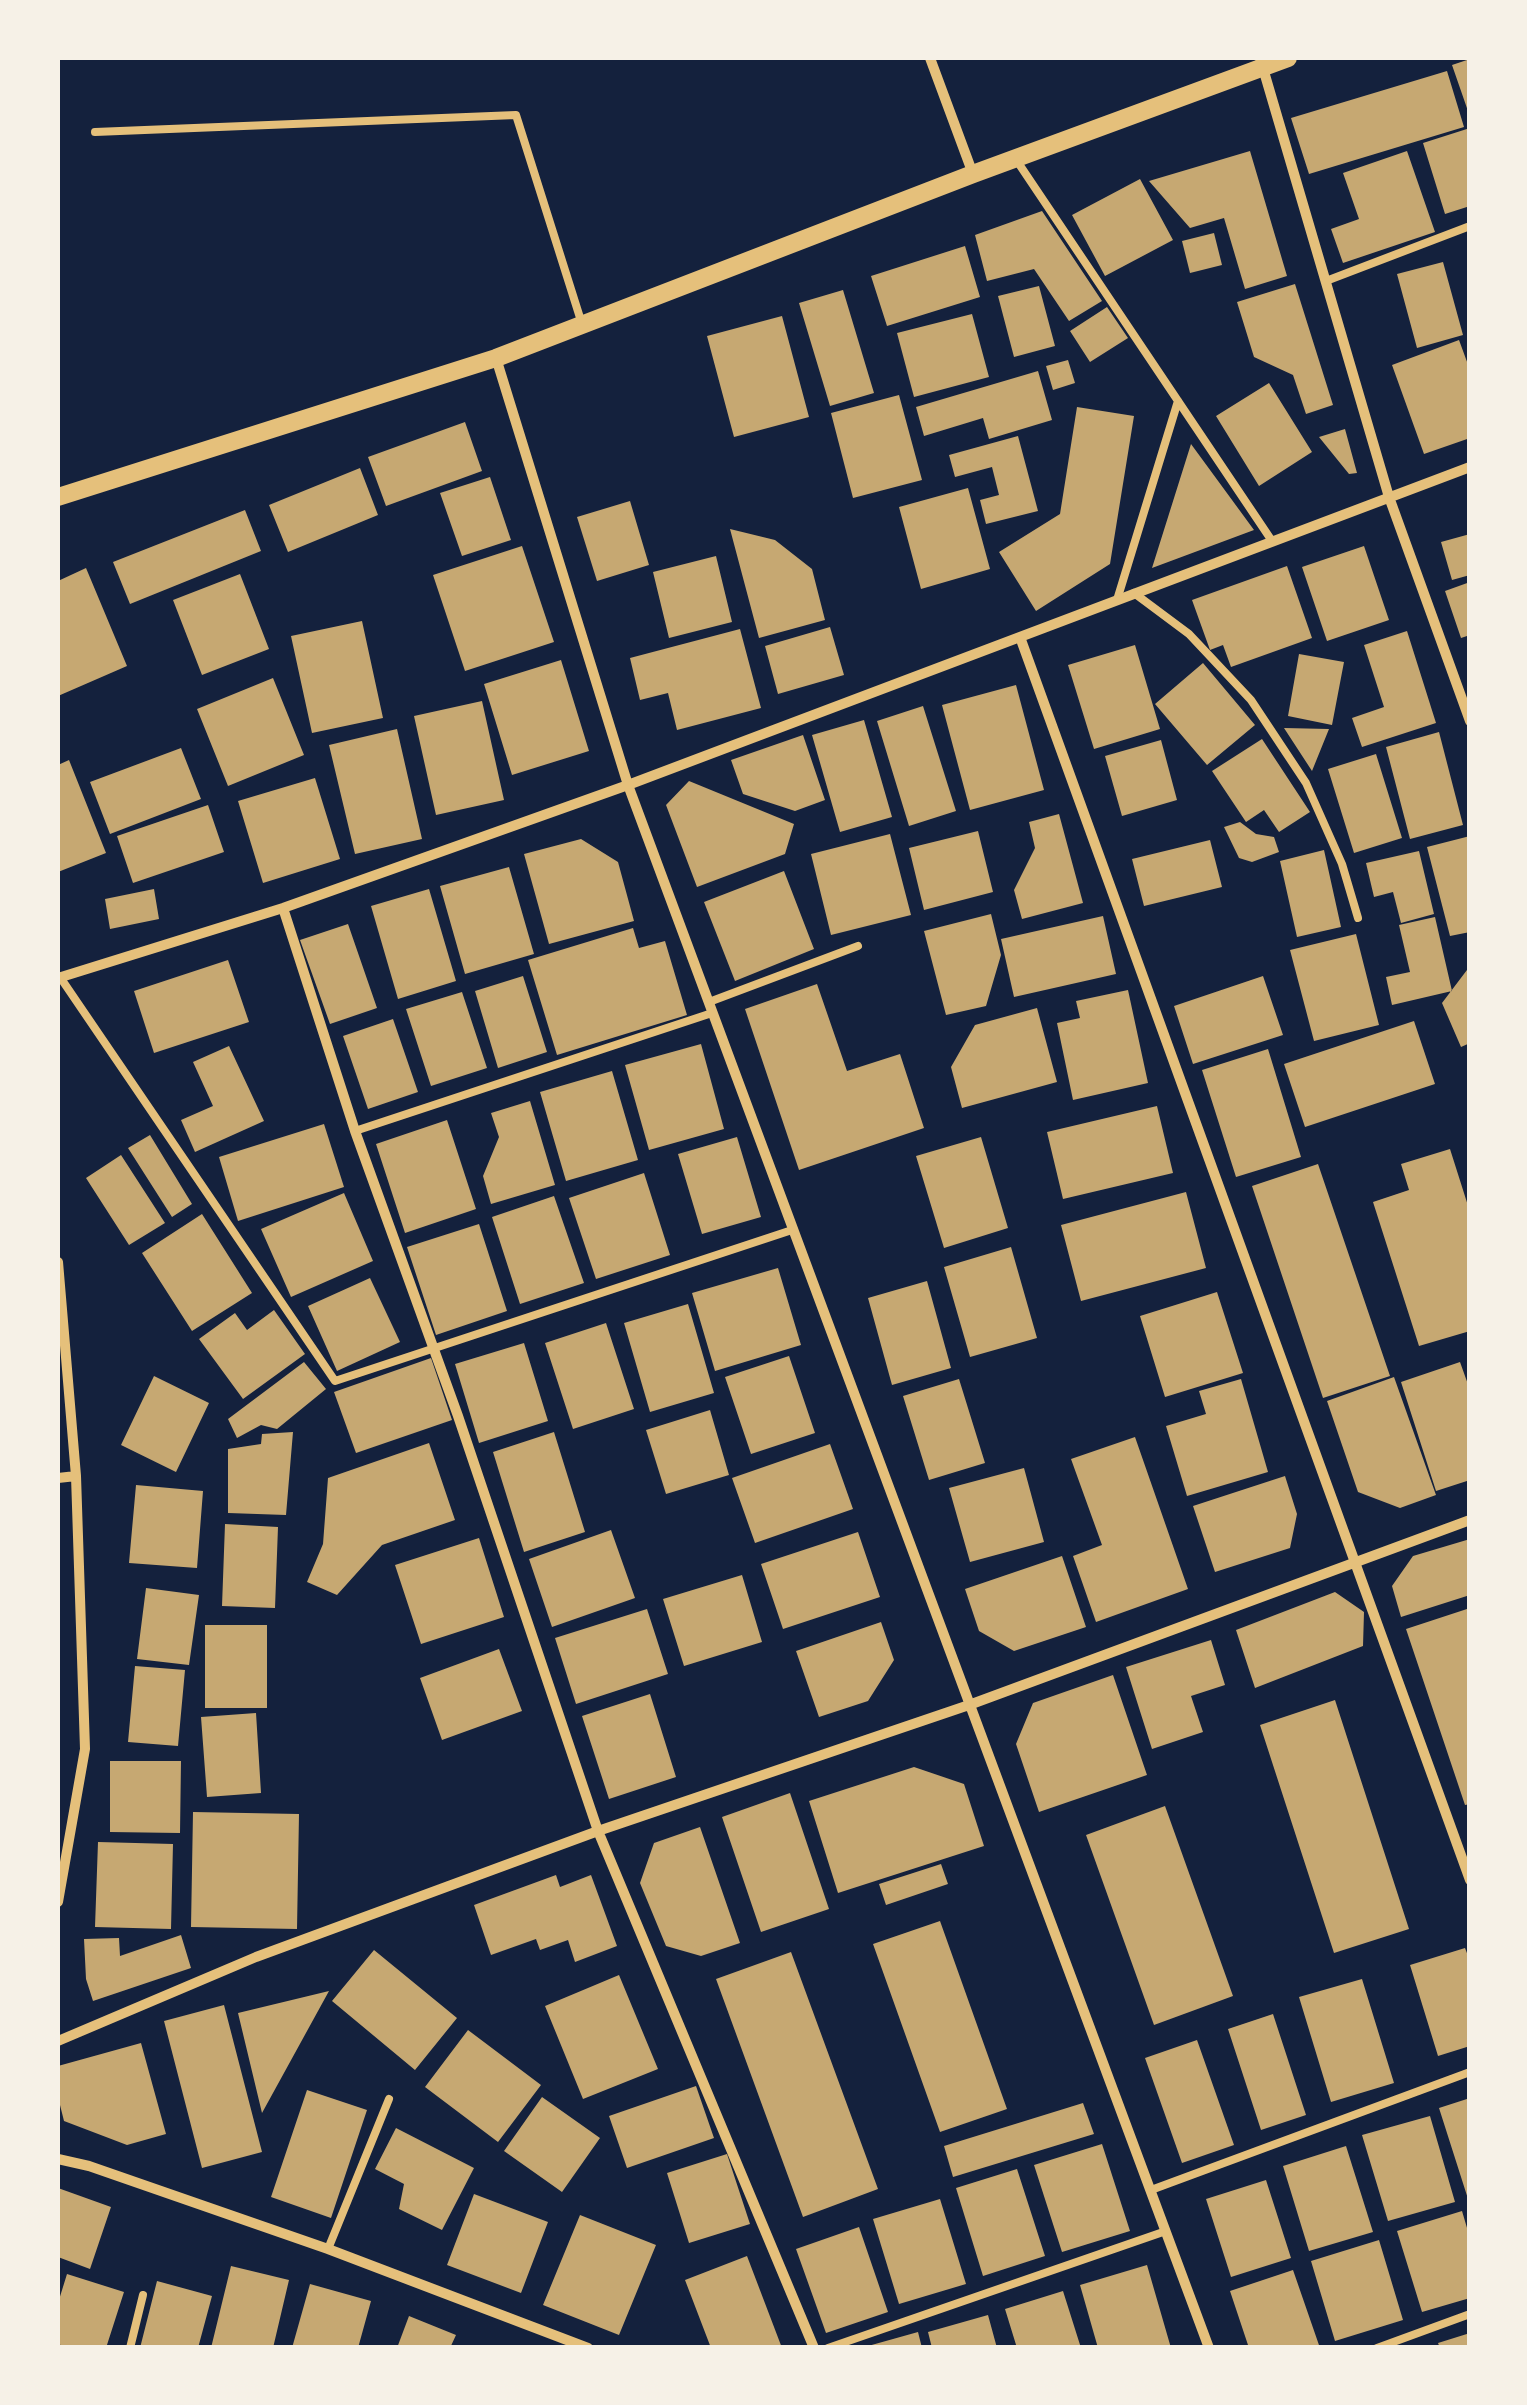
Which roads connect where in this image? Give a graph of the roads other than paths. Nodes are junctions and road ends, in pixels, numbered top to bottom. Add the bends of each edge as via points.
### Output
1 (930, 58) edge
2 (1288, 58) edge
3 (1261, 62) edge
4 (95, 132) dead end
5 (1015, 158) junction
6 (973, 174) junction
7 (1470, 226) edge
8 (1326, 281) junction
9 (582, 324) junction
10 (496, 358) junction
11 (1178, 401) junction
12 (1470, 467) edge
13 (58, 497) edge
14 (1389, 498) junction
15 (1272, 541) junction
16 (1134, 593) junction
17 (1117, 600) junction
18 (1020, 636) junction
19 (1470, 721) edge
20 (628, 784) junction
21 (282, 908) junction
22 (1358, 918) dead end
23 (858, 946) dead end
24 (59, 978) edge
25 (710, 1008) junction
26 (355, 1131) junction
27 (792, 1230) junction
28 (58, 1262) edge
29 (432, 1348) junction
30 (76, 1476) junction
31 (58, 1478) edge
32 (1470, 1520) edge
33 (1356, 1562) junction
34 (969, 1705) junction
35 (598, 1830) junction
36 (1470, 1880) edge
37 (58, 1902) edge
38 (58, 2041) edge
39 (1470, 2072) edge
40 (389, 2099) dead end
41 (58, 2159) edge
42 (1151, 2190) junction
43 (1166, 2231) junction
44 (328, 2249) junction
45 (144, 2296) dead end
46 (1470, 2314) edge
47 (130, 2348) edge
48 (588, 2348) edge
49 (814, 2348) edge
50 (828, 2348) edge
51 (1209, 2348) edge
52 (1377, 2348) edge

1 - 6 street
2 - 3 street
3 - 5 street
3 - 8 street
4 - 9 lane via 516,115
5 - 6 street
5 - 11 lane
6 - 9 street
7 - 8 lane
8 - 14 street
9 - 10 street
10 - 13 street
10 - 20 street
11 - 15 lane
11 - 17 lane
12 - 14 street
14 - 15 street
14 - 19 street
15 - 16 street
16 - 17 street
16 - 22 lane via 1189,634 1251,700 1306,783
17 - 18 street
18 - 20 street
18 - 33 street
20 - 21 street
20 - 25 street
21 - 24 street
21 - 26 street
23 - 25 lane
24 - 29 lane via 335,1381
25 - 26 lane
25 - 27 street
26 - 29 street
27 - 29 lane
27 - 34 street
28 - 30 street
29 - 35 street
30 - 31 street
30 - 37 street via 86,1749
32 - 33 street
33 - 34 street
33 - 36 street
34 - 35 street
34 - 42 street
35 - 38 street via 256,1957
35 - 49 street
39 - 42 lane
40 - 44 lane
41 - 44 street
42 - 43 street
43 - 50 lane
43 - 51 street
44 - 48 street
45 - 47 lane
46 - 52 lane

